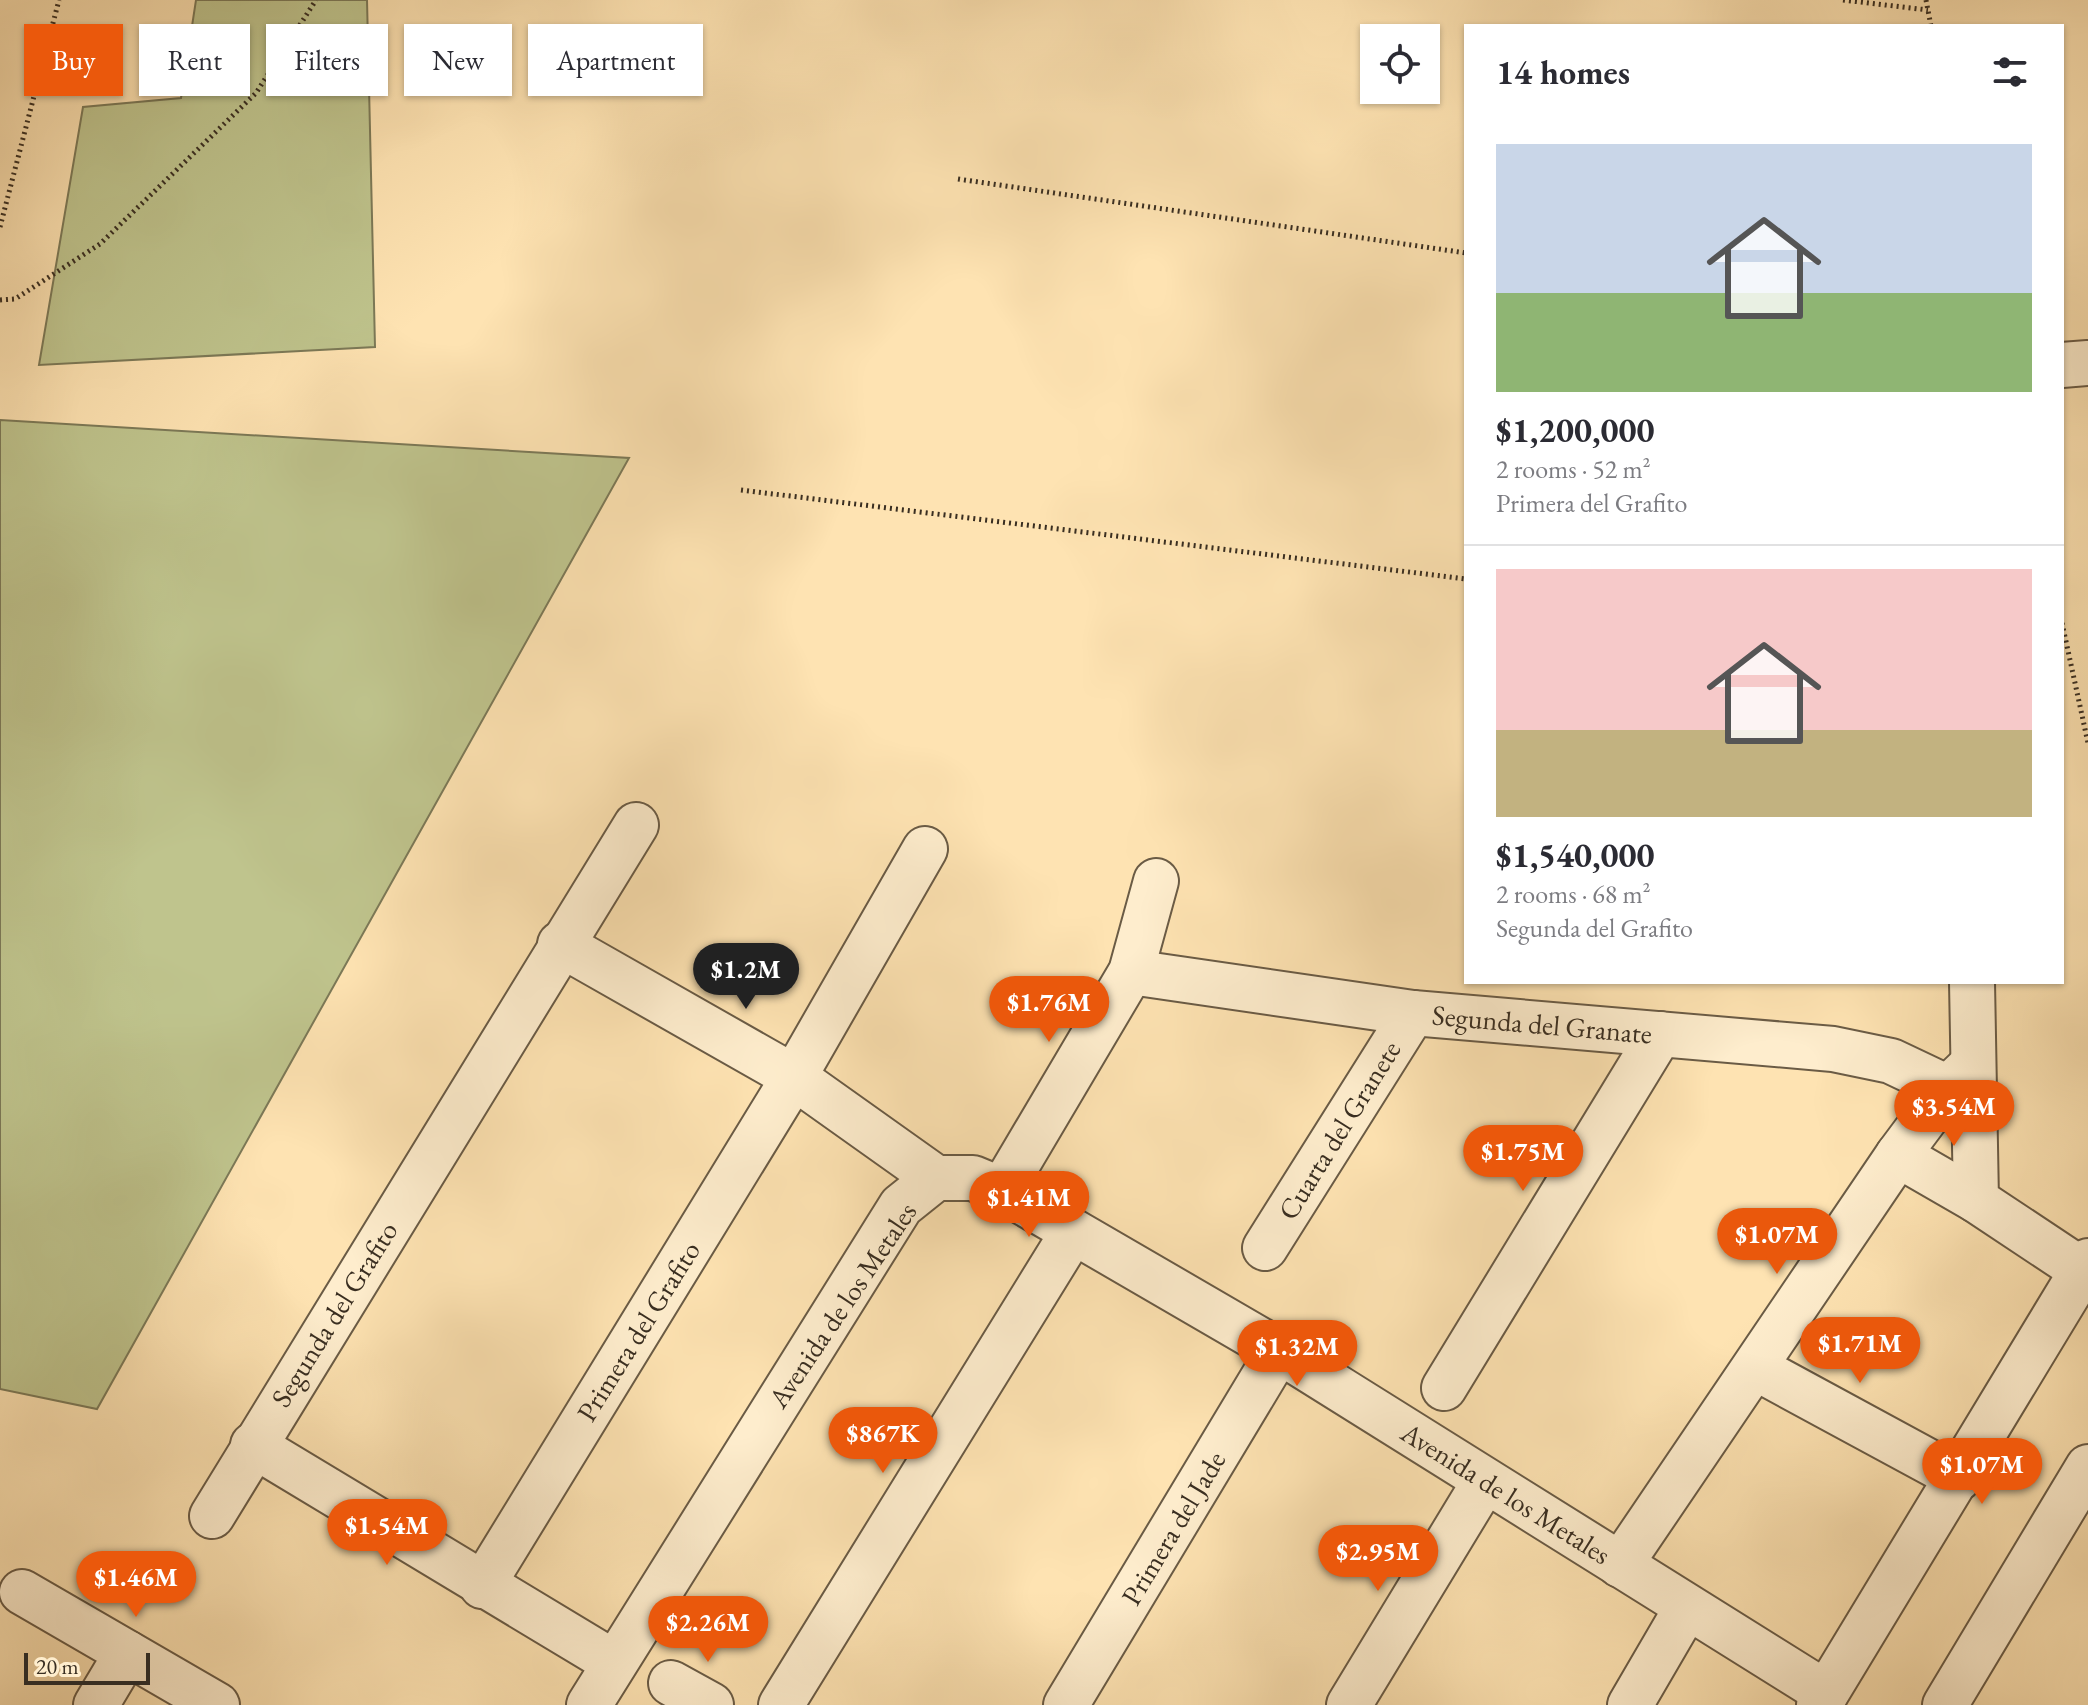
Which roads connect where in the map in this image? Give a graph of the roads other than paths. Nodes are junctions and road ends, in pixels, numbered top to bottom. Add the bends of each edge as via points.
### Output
1 (2088, 363) edge
2 (2064, 365) edge
3 (636, 825) dead end
4 (925, 849) dead end
5 (1156, 881) dead end
6 (560, 944) junction
7 (1131, 972) junction
8 (1972, 984) edge
9 (1413, 1013) junction
10 (1660, 1034) junction
11 (1960, 1076) junction
12 (794, 1077) junction
13 (1898, 1155) junction
14 (936, 1178) junction
15 (1002, 1190) junction
16 (1976, 1200) junction
17 (1073, 1232) junction
18 (1265, 1248) dead end
19 (2084, 1265) edge
20 (1279, 1351) junction
21 (1756, 1368) junction
22 (1444, 1388) dead end
23 (253, 1445) junction
24 (2088, 1467) edge
25 (1959, 1478) junction
26 (1485, 1481) junction
27 (212, 1516) dead end
28 (1620, 1565) junction
29 (482, 1586) junction
30 (22, 1592) dead end
31 (1686, 1609) junction
32 (127, 1653) junction
33 (613, 1662) junction
34 (671, 1683) dead end
35 (1823, 1699) edge
36 (96, 1705) edge
37 (217, 1705) edge
38 (589, 1705) edge
39 (711, 1705) edge
40 (781, 1705) edge
41 (1066, 1705) edge
42 (1349, 1705) edge
43 (1630, 1705) edge
44 (1945, 1705) edge

1 - 2 street
3 - 6 street, Segunda del Grafito
4 - 12 street, Primera del Grafito
5 - 7 street
6 - 12 street
6 - 23 street, Segunda del Grafito
7 - 9 street, Segunda del Granate
7 - 15 street
8 - 11 street
9 - 10 street, Segunda del Granate
9 - 18 street, Cuarta del Granete
10 - 11 street, Segunda del Granate via 1833,1049
10 - 22 street
11 - 13 street
11 - 16 street
12 - 14 street
12 - 29 street, Primera del Grafito
13 - 16 street
13 - 21 street
14 - 15 street, Avenida de los Metales via 973,1178
14 - 33 street, Avenida de los Metales via 901,1206
15 - 17 street, Avenida de los Metales
16 - 19 street
17 - 20 street, Avenida de los Metales
17 - 40 street
19 - 25 street
20 - 26 street, Avenida de los Metales
20 - 41 street, Primera del Jade
21 - 25 street
21 - 28 street
23 - 27 street, Segunda del Grafito
23 - 29 street
24 - 44 street
25 - 35 street
26 - 28 street, Avenida de los Metales
26 - 42 street
28 - 31 street, Avenida de los Metales
29 - 33 street
30 - 32 street
31 - 35 street, Avenida de los Metales
31 - 43 street
32 - 36 street
32 - 37 street
33 - 38 street, Avenida de los Metales
34 - 39 street

